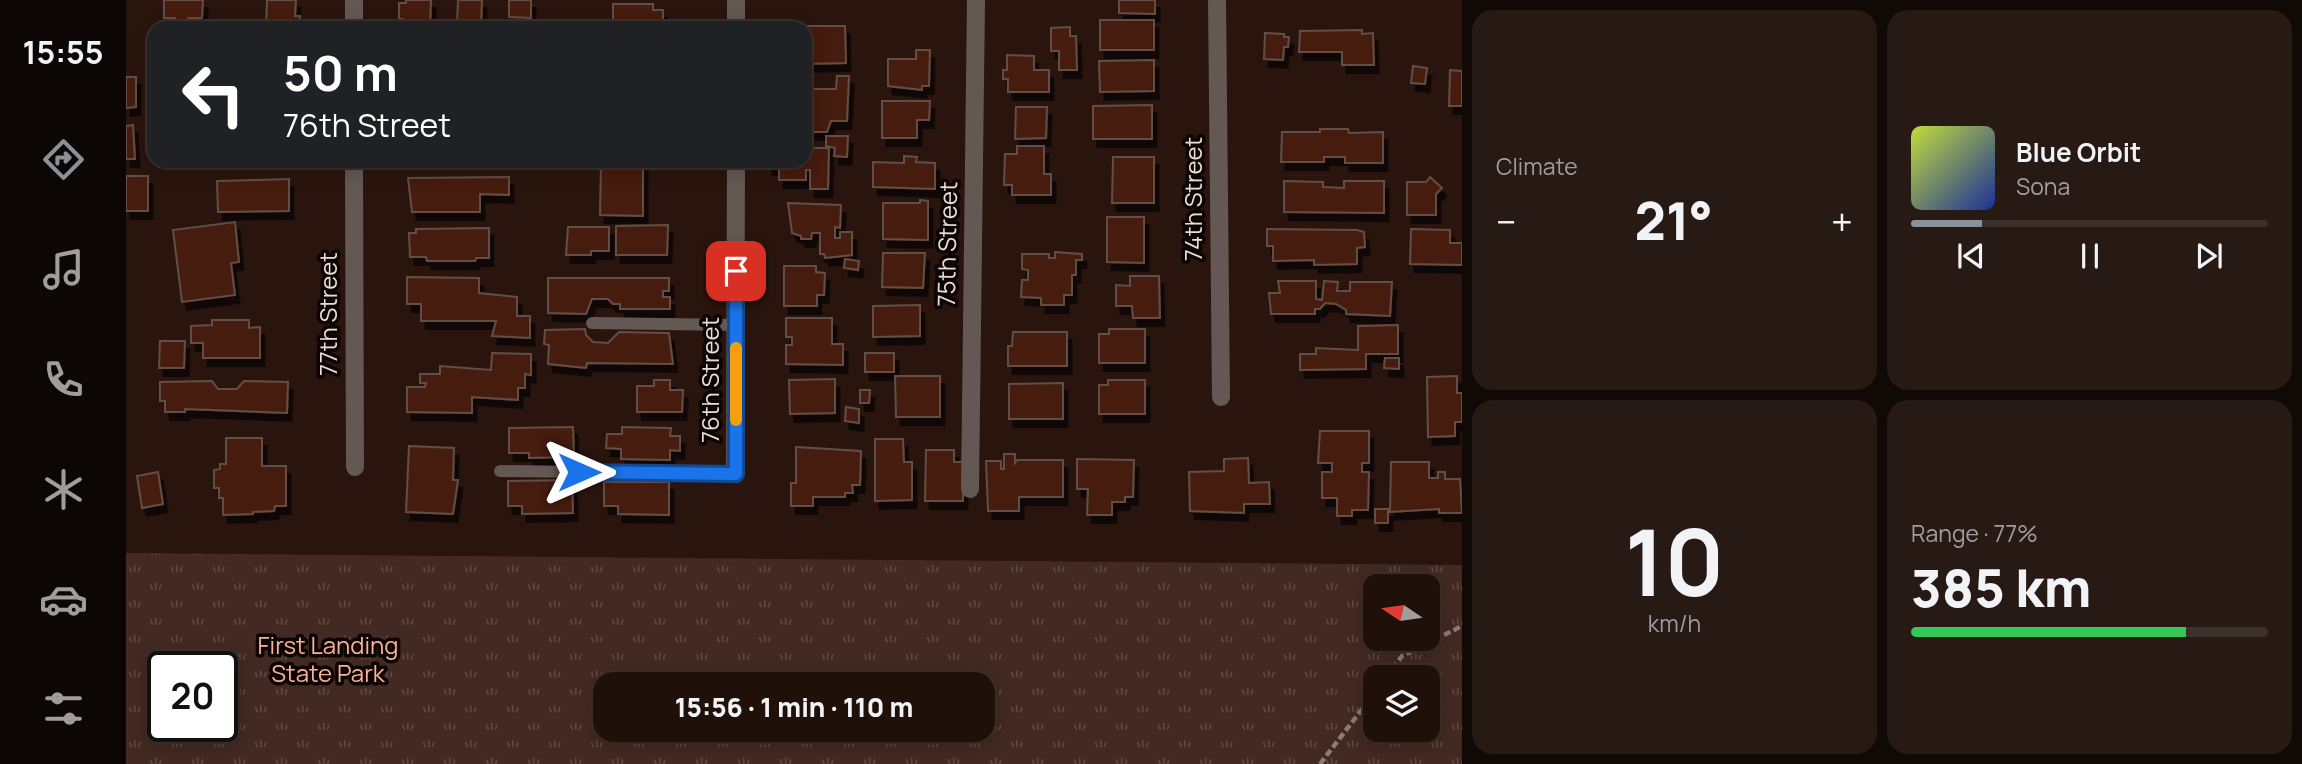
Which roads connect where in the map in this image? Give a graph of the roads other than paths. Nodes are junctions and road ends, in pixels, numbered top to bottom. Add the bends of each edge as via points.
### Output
1 (354, 0) edge
2 (736, 0) edge
3 (976, 0) edge
4 (1217, 0) edge
5 (354, 21) edge
6 (736, 21) edge
7 (354, 168) edge
8 (736, 168) edge
9 (592, 323) dead end
10 (736, 325) junction
11 (1221, 397) dead end
12 (355, 467) dead end
13 (500, 471) dead end
14 (736, 474) joint
15 (970, 489) dead end

1 - 5 street
2 - 6 street
3 - 15 street, 75th Street
4 - 11 street, 74th Street
7 - 12 street, 77th Street
8 - 10 street, 76th Street
9 - 10 lane
10 - 14 street, 76th Street
13 - 14 lane

